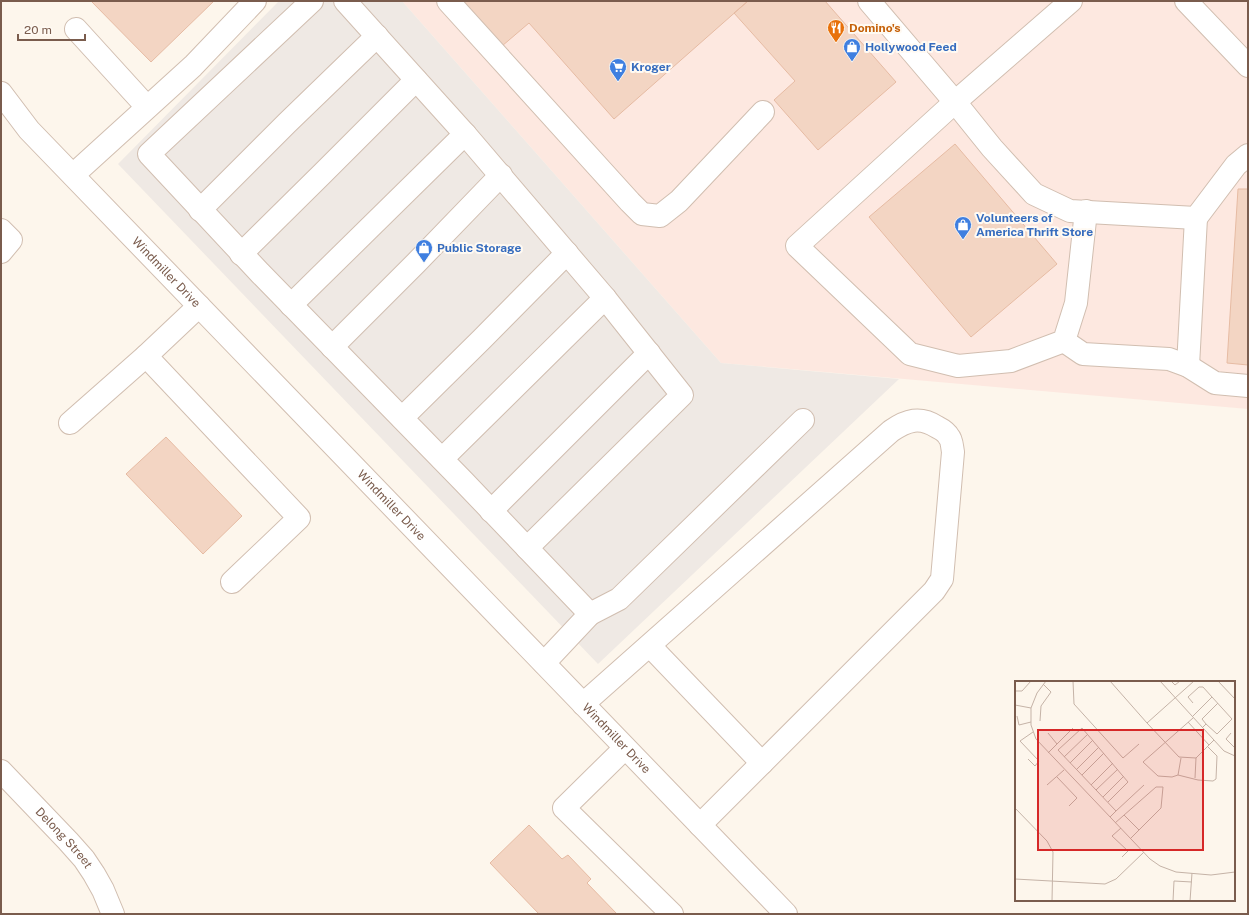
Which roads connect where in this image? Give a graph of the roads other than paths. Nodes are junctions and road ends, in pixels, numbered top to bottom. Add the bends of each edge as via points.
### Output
1 (255, 1) edge
2 (312, 1) edge
3 (345, 1) edge
4 (448, 1) edge
5 (869, 1) edge
6 (1070, 1) edge
7 (1186, 1) edge
8 (76, 29) dead end
9 (377, 36) junction
10 (1248, 66) edge
11 (416, 80) junction
12 (1, 92) edge
13 (955, 102) junction
14 (147, 107) junction
15 (764, 112) dead end
16 (465, 134) junction
17 (1248, 155) edge
18 (72, 175) junction
19 (501, 176) junction
20 (200, 210) junction
21 (1086, 211) junction
22 (1196, 218) junction
23 (1, 230) edge
24 (1, 252) edge
25 (567, 253) junction
26 (241, 254) junction
27 (605, 298) junction
28 (291, 305) junction
29 (199, 306) junction
30 (1064, 341) junction
31 (332, 347) junction
32 (649, 353) junction
33 (146, 356) junction
34 (1188, 366) junction
35 (1248, 386) edge
36 (402, 418) junction
37 (803, 420) dead end
38 (70, 422) dead end
39 (442, 459) junction
40 (491, 510) junction
41 (527, 548) junction
42 (232, 582) dead end
43 (590, 614) junction
44 (650, 646) junction
45 (544, 663) junction
46 (584, 704) junction
47 (625, 748) junction
48 (762, 763) junction
49 (1, 771) edge
50 (700, 825) junction
51 (113, 914) edge
52 (672, 914) edge
53 (786, 914) edge

1 - 14 street via 193,66
2 - 20 street via 149,154
3 - 9 street
4 - 15 street via 642,214 660,216 679,201
5 - 13 street
6 - 13 street
7 - 10 street
8 - 14 street
9 - 11 street
9 - 20 street
11 - 16 street
11 - 26 street
12 - 18 street, Windmiller Drive via 29,130
13 - 21 street via 1034,194 1070,211
13 - 30 street via 797,246 910,354 958,366 1011,361
14 - 18 street
16 - 19 street
16 - 28 street
17 - 22 street via 1236,165
18 - 29 street, Windmiller Drive
19 - 25 street
19 - 31 street
20 - 26 street
21 - 22 street
21 - 30 street via 1076,303
22 - 34 street
23 - 24 street via 11,240
25 - 27 street
25 - 36 street
26 - 28 street
27 - 32 street
27 - 39 street
28 - 31 street
29 - 33 street
29 - 45 street, Windmiller Drive
30 - 34 street via 1083,354 1169,359
31 - 36 street
32 - 40 street
32 - 41 street via 682,395
33 - 38 street
33 - 42 street via 299,518
34 - 35 street via 1215,383
36 - 39 street
37 - 43 street via 618,599
39 - 40 street
40 - 41 street
41 - 43 street
43 - 45 street
44 - 46 street
44 - 48 street
44 - 48 street via 891,431 903,423 914,420 929,422 950,437 953,452 942,579 934,591
45 - 46 street, Windmiller Drive
46 - 47 street, Windmiller Drive
47 - 50 street, Windmiller Drive
47 - 52 street via 564,808
48 - 50 street
49 - 51 street, Delong Street via 84,859 103,890
50 - 53 street, Windmiller Drive

